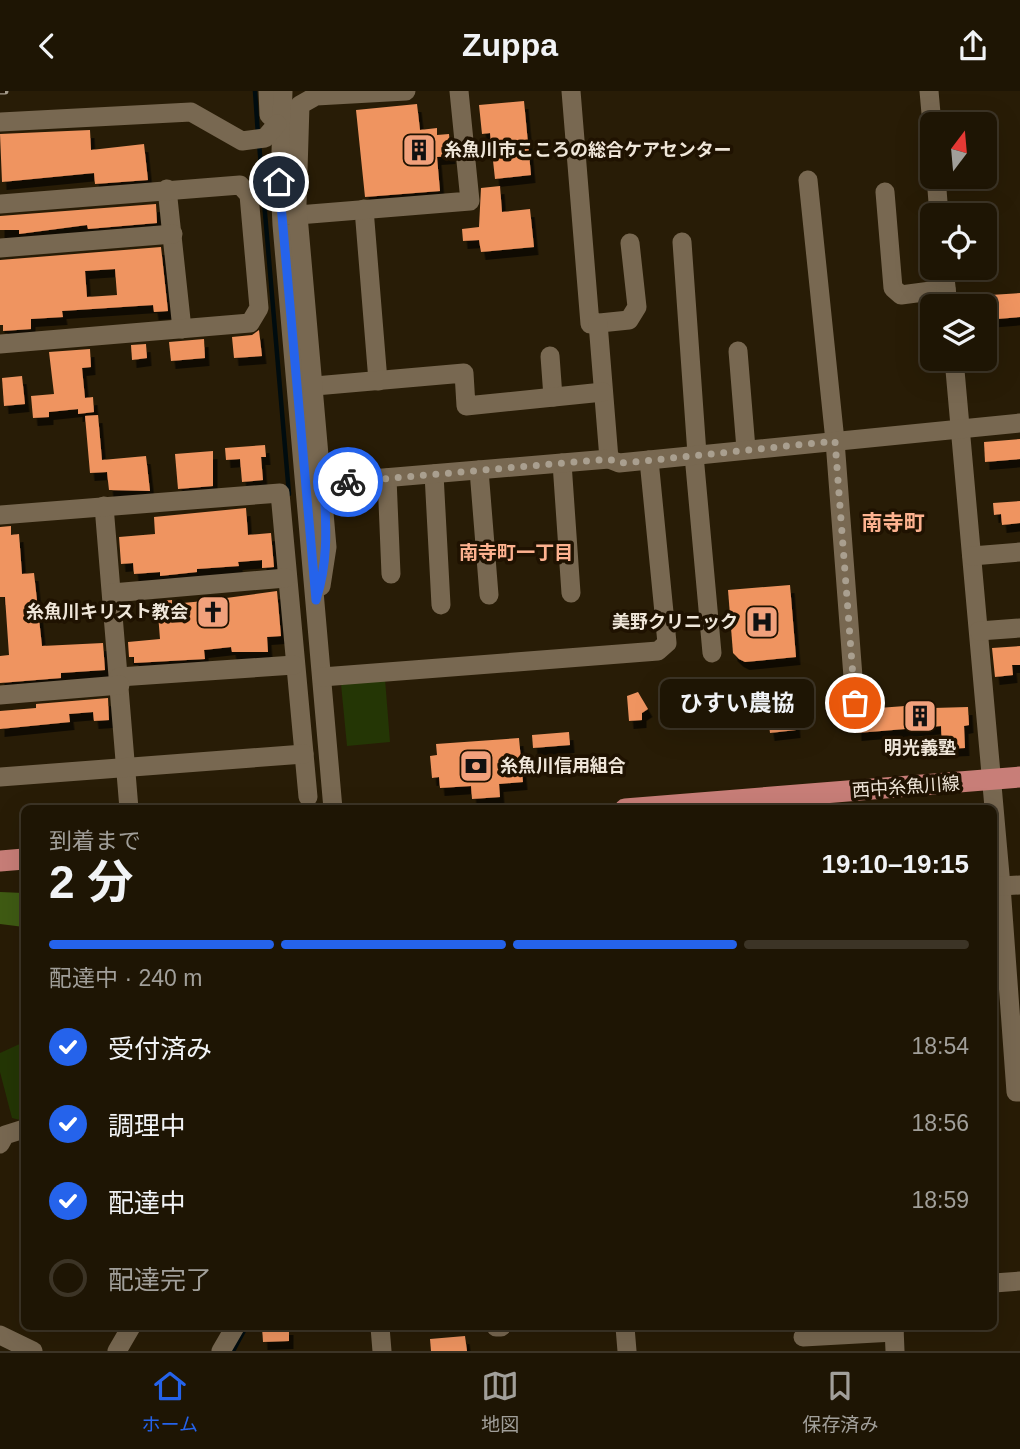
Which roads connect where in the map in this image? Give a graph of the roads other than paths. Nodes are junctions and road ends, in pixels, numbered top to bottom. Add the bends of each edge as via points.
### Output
1 (268, 91) edge
2 (283, 91) edge
3 (406, 91) edge
4 (459, 91) edge
5 (570, 91) edge
6 (929, 91) edge
7 (931, 112) edge
8 (0, 122) edge
9 (298, 123) junction
10 (277, 124) junction
11 (807, 180) dead end
12 (167, 189) junction
13 (885, 192) dead end
14 (0, 204) edge
15 (298, 209) junction
16 (364, 209) junction
17 (251, 215) junction
18 (173, 234) junction
19 (682, 242) dead end
20 (630, 243) dead end
21 (0, 249) edge
22 (920, 296) edge
23 (598, 323) junction
24 (182, 329) junction
25 (0, 344) edge
26 (738, 351) dead end
27 (550, 356) dead end
28 (955, 371) edge
29 (378, 381) junction
30 (315, 386) junction
31 (603, 392) junction
32 (553, 397) junction
33 (1020, 423) edge
34 (962, 429) junction
35 (835, 441) junction
36 (746, 449) junction
37 (696, 454) junction
38 (609, 459) junction
39 (649, 460) junction
40 (562, 463) junction
41 (479, 470) junction
42 (433, 474) junction
43 (387, 478) junction
44 (324, 484) junction
45 (104, 506) junction
46 (0, 515) edge
47 (1020, 552) edge
48 (972, 556) junction
49 (391, 574) dead end
50 (286, 578) junction
51 (112, 593) junction
52 (570, 593) dead end
53 (489, 596) dead end
54 (316, 600) junction
55 (441, 605) dead end
56 (1020, 628) edge
57 (979, 631) junction
58 (712, 653) dead end
59 (294, 665) junction
60 (322, 677) junction
61 (119, 681) junction
62 (0, 695) edge
63 (855, 703) dead end
64 (304, 754) junction
65 (126, 766) junction
66 (0, 777) edge
67 (1020, 778) edge
68 (992, 780) junction
69 (308, 797) dead end
70 (129, 805) edge
71 (333, 805) edge
72 (676, 805) edge
73 (997, 805) edge
74 (997, 808) edge
75 (21, 859) edge
76 (0, 862) edge
77 (1011, 885) edge
78 (1014, 987) edge
79 (1018, 1092) edge
80 (21, 1130) edge
81 (0, 1144) edge
82 (1020, 1281) edge
83 (997, 1283) edge
84 (129, 1330) edge
85 (234, 1330) edge
86 (380, 1330) edge
87 (625, 1330) edge
88 (0, 1335) edge
89 (894, 1336) edge
90 (803, 1337) dead end
91 (33, 1351) edge
92 (117, 1351) edge
93 (221, 1351) edge
94 (382, 1351) edge
95 (627, 1351) edge

1 - 10 street via 269,115
2 - 54 street via 279,182
3 - 9 street via 316,96 300,105
4 - 16 street via 470,201
5 - 23 street via 590,324
6 - 7 street
8 - 10 street via 191,112 242,141 265,138
9 - 10 street
9 - 15 street
11 - 35 street
12 - 14 street
12 - 17 street via 240,185 249,195
12 - 18 street
13 - 22 street via 892,288 901,295
15 - 16 street
15 - 17 street
15 - 30 street
16 - 29 street
17 - 24 street via 259,308 250,323
18 - 21 street
18 - 24 street
19 - 37 street
20 - 23 street via 637,307 629,320
23 - 31 street
24 - 25 street
26 - 36 street
27 - 32 street
28 - 34 street
29 - 30 street
29 - 32 street via 464,373 466,406
30 - 44 street
31 - 32 street
31 - 38 street
33 - 34 street
34 - 35 street
34 - 48 street
35 - 36 street
35 - 63 street
36 - 37 street
37 - 39 street
37 - 58 street
38 - 39 street via 619,463
38 - 40 street
39 - 60 street via 667,643 658,651
40 - 41 street
40 - 52 street
41 - 42 street
41 - 53 street
42 - 43 street
42 - 55 street
43 - 44 street
43 - 49 street
44 - 54 street via 327,547
45 - 46 street
45 - 50 street via 280,493
45 - 51 street
47 - 48 street
48 - 57 street
50 - 51 street
50 - 59 street
51 - 61 street
54 - 60 street
56 - 57 street
57 - 68 street
59 - 61 street
59 - 64 street
60 - 71 street
61 - 62 street
61 - 65 street
64 - 65 street
64 - 69 street
65 - 66 street
65 - 70 street
67 - 68 main road, 西中糸魚川線
68 - 72 main road, 西中糸魚川線
68 - 73 street
74 - 77 street
75 - 76 main road
77 - 78 street
78 - 79 street
80 - 81 street via 5,1135
82 - 83 street
84 - 92 street
85 - 93 street
86 - 94 street
87 - 95 street
88 - 91 street
89 - 90 street

